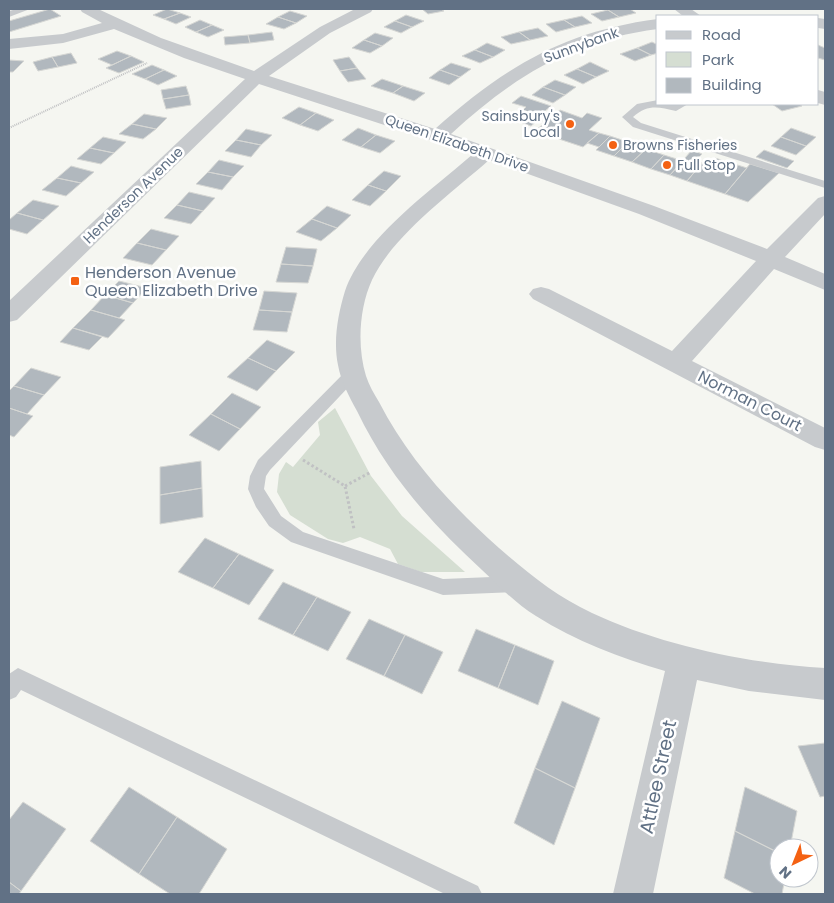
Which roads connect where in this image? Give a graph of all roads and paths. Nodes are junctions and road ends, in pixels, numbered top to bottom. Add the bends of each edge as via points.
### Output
1 (26, 9) edge
2 (87, 9) edge
3 (366, 9) edge
4 (9, 14) edge
5 (115, 23) junction
6 (656, 24) edge
7 (9, 44) edge
8 (176, 49) junction
9 (258, 76) junction
10 (656, 103) edge
11 (666, 105) edge
12 (681, 105) edge
13 (9, 128) edge
14 (439, 135) junction
15 (487, 152) junction
16 (825, 185) edge
17 (825, 202) edge
18 (771, 258) junction
19 (825, 283) edge
20 (541, 294) dead end
21 (9, 314) edge
22 (675, 363) junction
23 (352, 374) junction
24 (825, 440) edge
25 (282, 447) junction
26 (361, 559) junction
27 (518, 584) junction
28 (684, 660) junction
29 (825, 684) edge
30 (9, 690) edge
31 (470, 894) edge
32 (633, 894) edge

1 - 4 lane
2 - 5 street, Queen Elizabeth Drive
3 - 9 street, Henderson Avenue via 325,30
5 - 7 street via 62,40
5 - 8 street, Queen Elizabeth Drive
6 - 14 street, Sunnybank via 601,35 534,63 478,100
8 - 9 street, Queen Elizabeth Drive
8 - 13 path
9 - 14 street, Queen Elizabeth Drive
9 - 21 street, Henderson Avenue
10 - 16 lane via 634,110 627,117 636,125
11 - 12 lane via 676,108
14 - 15 street, Queen Elizabeth Drive
15 - 18 street, Queen Elizabeth Drive via 710,232
15 - 23 street via 407,223 377,255 361,281 351,316
17 - 18 street, Norman Court
18 - 19 street, Queen Elizabeth Drive
18 - 22 street, Norman Court
20 - 22 street, Norman Court
22 - 24 street, Norman Court
23 - 25 lane
23 - 27 street via 379,430 409,477 454,526
25 - 26 path via 345,486
25 - 26 lane via 264,465 256,489 275,521 297,537
26 - 27 lane via 443,587
27 - 28 street via 554,610 607,636
28 - 29 street via 739,675
28 - 32 street, Attlee Street
30 - 31 lane via 18,678

